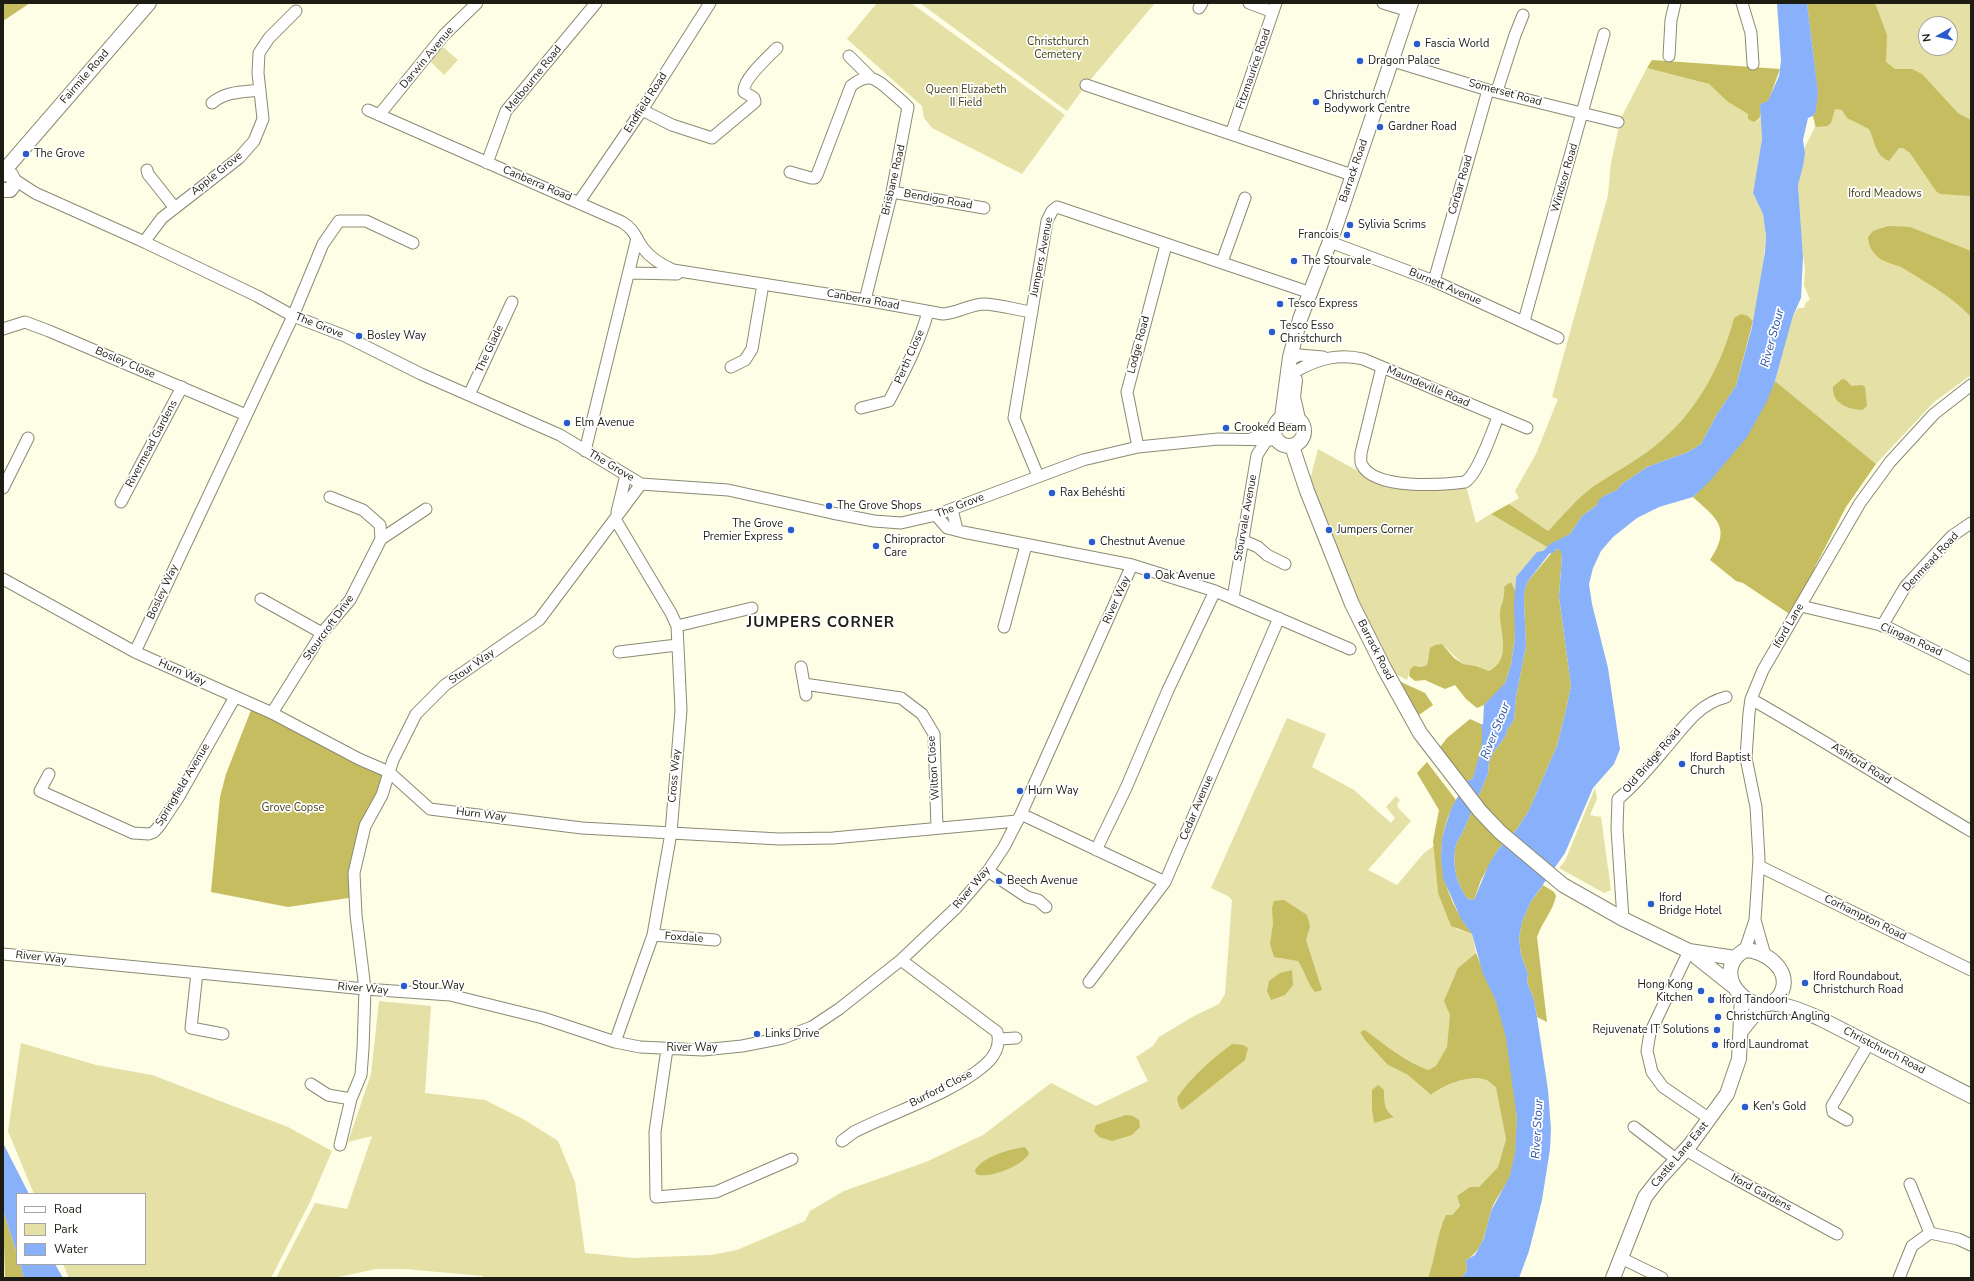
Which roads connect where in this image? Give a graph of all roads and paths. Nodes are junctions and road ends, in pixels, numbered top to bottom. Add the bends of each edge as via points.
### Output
1 (150, 3) edge
2 (477, 3) edge
3 (596, 3) edge
4 (710, 3) edge
5 (1248, 3) edge
6 (1383, 3) edge
7 (1742, 3) edge
8 (1672, 4) edge
9 (1275, 7) edge
10 (1410, 7) edge
11 (296, 11) dead end
12 (1523, 15) dead end
13 (1604, 34) dead end
14 (777, 48) dead end
15 (849, 56) dead end
16 (1670, 56) dead end
17 (1393, 60) junction
18 (1753, 64) dead end
19 (870, 78) junction
20 (1086, 85) dead end
21 (260, 90) junction
22 (1493, 90) junction
23 (212, 103) dead end
24 (642, 110) junction
25 (374, 113) joint
26 (1583, 113) junction
27 (1618, 122) dead end
28 (1231, 134) junction
29 (487, 163) junction
30 (147, 170) dead end
31 (790, 172) dead end
32 (1352, 175) junction
33 (8, 180) edge
34 (892, 192) junction
35 (1244, 198) dead end
36 (579, 202) junction
37 (175, 208) junction
38 (984, 208) dead end
39 (637, 238) junction
40 (144, 242) junction
41 (1330, 242) junction
42 (413, 243) dead end
43 (1166, 245) junction
44 (1222, 262) junction
45 (629, 273) junction
46 (692, 274) junction
47 (1434, 281) junction
48 (763, 284) junction
49 (1311, 293) junction
50 (865, 300) junction
51 (512, 302) dead end
52 (928, 312) junction
53 (1032, 312) junction
54 (293, 316) junction
55 (1524, 321) junction
56 (3, 329) edge
57 (1558, 338) dead end
58 (1321, 359) junction
59 (1295, 362) junction
60 (731, 367) dead end
61 (1382, 367) junction
62 (1971, 385) edge
63 (182, 387) junction
64 (469, 395) junction
65 (861, 408) dead end
66 (246, 415) junction
67 (1498, 417) junction
68 (1298, 419) junction
69 (1527, 428) dead end
70 (1275, 431) junction
71 (28, 438) dead end
72 (1251, 439) junction
73 (1292, 446) junction
74 (1138, 447) junction
75 (585, 451) junction
76 (626, 475) junction
77 (1038, 476) junction
78 (641, 484) junction
79 (3, 488) edge
80 (330, 497) dead end
81 (121, 502) dead end
82 (426, 509) dead end
83 (952, 509) junction
84 (936, 515) junction
85 (615, 519) junction
86 (1971, 524) edge
87 (957, 530) junction
88 (382, 539) junction
89 (1242, 540) junction
90 (1026, 544) junction
91 (1284, 564) dead end
92 (1132, 565) junction
93 (3, 579) edge
94 (1216, 590) junction
95 (1233, 598) junction
96 (261, 599) dead end
97 (1801, 606) junction
98 (752, 608) dead end
99 (1279, 618) junction
100 (677, 626) junction
101 (1882, 626) junction
102 (1004, 627) dead end
103 (322, 633) junction
104 (677, 645) junction
105 (1350, 649) dead end
106 (135, 652) junction
107 (619, 652) dead end
108 (1969, 664) edge
109 (800, 667) dead end
110 (804, 684) junction
111 (806, 695) dead end
112 (235, 697) junction
113 (1726, 697) dead end
114 (1751, 698) junction
115 (272, 714) junction
116 (389, 772) junction
117 (48, 774) dead end
118 (1019, 817) junction
119 (937, 828) junction
120 (1971, 831) edge
121 (670, 833) junction
122 (1096, 850) junction
123 (1759, 866) junction
124 (988, 871) junction
125 (1165, 882) junction
126 (1046, 907) dead end
127 (1623, 919) junction
128 (1755, 920) junction
129 (653, 936) junction
130 (715, 940) dead end
131 (1689, 951) junction
132 (3, 954) edge
133 (1740, 954) junction
134 (1766, 955) junction
135 (902, 960) junction
136 (1971, 970) edge
137 (198, 974) junction
138 (1089, 982) dead end
139 (365, 989) junction
140 (1782, 990) junction
141 (1737, 991) junction
142 (1765, 1004) junction
143 (1796, 1008) junction
144 (1741, 1031) junction
145 (223, 1034) dead end
146 (999, 1038) junction
147 (1016, 1038) dead end
148 (615, 1042) junction
149 (1868, 1043) junction
150 (668, 1049) junction
151 (311, 1084) dead end
152 (1971, 1096) edge
153 (351, 1099) junction
154 (1710, 1119) junction
155 (1846, 1120) dead end
156 (1634, 1127) dead end
157 (842, 1142) dead end
158 (340, 1145) dead end
159 (1681, 1155) junction
160 (792, 1159) dead end
161 (1910, 1184) dead end
162 (1930, 1233) junction
163 (1837, 1234) dead end
164 (1971, 1245) edge
165 (1621, 1258) junction
166 (1612, 1278) edge
167 (1662, 1278) edge
168 (1899, 1278) edge

1 - 33 main road, Fairmile Road via 20,151
2 - 25 street, Darwin Avenue via 444,35
3 - 29 street, Melbourne Road via 506,111
4 - 24 street, Endfield Road
5 - 9 street
6 - 10 street
7 - 18 street via 1751,33
8 - 16 street
9 - 28 street, Fitzmaurice Road
10 - 17 main road, Barrack Road
11 - 21 street, Apple Grove via 262,46 258,61
12 - 22 street, Corbar Road
13 - 26 street, Windsor Road
14 - 24 street via 748,79 743,88 755,102 712,138 672,125
15 - 19 street, Brisbane Road
17 - 22 street, Somerset Road
17 - 32 main road, Barrack Road
19 - 31 street via 857,81 851,86 815,178
19 - 34 street, Brisbane Road via 879,81 908,107
20 - 28 street
21 - 23 street via 228,94
21 - 37 street, Apple Grove via 263,119 254,141 240,158
22 - 26 street, Somerset Road
22 - 47 street, Corbar Road
24 - 36 street, Endfield Road
25 - 29 street, Canberra Road
26 - 27 street, Somerset Road
26 - 55 street, Windsor Road
28 - 32 street
29 - 36 street, Canberra Road
30 - 37 street
32 - 41 main road, Barrack Road
33 - 40 street, The Grove
34 - 38 street, Bendigo Road
34 - 50 street, Brisbane Road
35 - 44 street
36 - 39 street, Canberra Road via 631,227
37 - 40 street, Apple Grove via 162,218
39 - 45 street
39 - 46 street, Canberra Road via 643,248 661,264 673,270
40 - 54 street, The Grove
41 - 47 street, Burnett Avenue
41 - 49 main road, Barrack Road
42 - 54 street, Bosley Way via 366,221 339,220 323,244
43 - 44 street, Jumpers Avenue
43 - 53 street, Jumpers Avenue via 1057,207 1052,210 1047,221
43 - 74 street, Lodge Road via 1126,392
44 - 49 street, Jumpers Avenue
45 - 46 street, Canberra Road
45 - 75 street
46 - 48 street, Canberra Road
47 - 55 street, Burnett Avenue
48 - 50 street, Canberra Road
48 - 60 street via 752,350 745,360
49 - 59 main road, Barrack Road
50 - 52 street, Canberra Road
51 - 64 street, The Glade
52 - 53 street, Canberra Road via 954,313 986,304
52 - 65 street, Perth Close via 891,405
53 - 77 street, Jumpers Avenue via 1014,418
54 - 64 street, The Grove via 345,336
54 - 66 street, Bosley Way
55 - 57 street, Burnett Avenue
56 - 63 street, Bosley Close via 25,322
58 - 59 street, Maundeville Road
58 - 59 street, Maundeville Road
58 - 61 street, Maundeville Road via 1352,356
59 - 68 main road, Barrack Road via 1293,398
59 - 70 main road, Barrack Road
61 - 67 street, Maundeville Road
61 - 67 street via 1361,453 1361,464 1377,477 1404,484 1465,482 1470,479 1478,464
62 - 97 street, Iford Lane via 1934,414 1890,462 1860,503
63 - 66 street, Bosley Close
63 - 81 street, Rivermead Gardens
64 - 75 street, The Grove via 560,435
66 - 106 street, Bosley Way
67 - 69 street, Maundeville Road
68 - 70 main road via 1290,416
68 - 73 main road via 1302,423 1304,434 1297,444
70 - 72 street, The Grove
70 - 72 street, The Grove
70 - 73 main road via 1287,446
70 - 89 street, Stourvale Avenue via 1258,455
71 - 79 street
72 - 74 street, The Grove via 1218,439
73 - 127 main road, Barrack Road via 1352,604 1380,662 1420,733 1480,811 1500,832 1563,885
74 - 77 street, The Grove via 1084,460
75 - 76 street, The Grove
76 - 78 street, The Grove
76 - 85 street, Stour Way
77 - 83 street, The Grove
78 - 84 street, The Grove via 728,490 832,513 888,522
78 - 85 street, Stour Way
80 - 88 street via 363,510 380,525
82 - 88 street
83 - 84 street, The Grove
83 - 87 street
84 - 87 street via 947,528
85 - 100 street, Cross Way
85 - 116 street, Stour Way via 539,620 445,685 416,714
86 - 101 street, Denmead Road via 1952,536 1905,587
87 - 90 street
88 - 103 street, Stourcroft Drive via 350,600
89 - 91 street
89 - 95 street, Stourvale Avenue
90 - 92 street
90 - 102 street
92 - 94 street
92 - 118 street, River Way
93 - 106 street, Hurn Way
94 - 95 street
94 - 122 street
95 - 99 street
96 - 103 street
97 - 101 street, Clingan Road
97 - 114 street, Iford Lane via 1763,670
98 - 100 street
99 - 105 street
99 - 125 street, Cedar Avenue
100 - 104 street, Cross Way
101 - 108 street, Clingan Road
103 - 115 street, Stourcroft Drive
104 - 107 street
104 - 121 street, Cross Way via 681,710
106 - 112 street, Hurn Way
109 - 110 street
110 - 111 street
110 - 119 street, Wilton Close via 901,698 922,714 934,734
112 - 115 street, Hurn Way
112 - 117 street, Springfield Avenue via 178,798 154,832 133,833 40,791
113 - 127 street, Old Bridge Road via 1697,712 1686,722 1666,749 1618,799 1617,830
114 - 120 street, Ashford Road
114 - 123 street, Iford Lane via 1746,758 1756,807
115 - 116 street, Hurn Way
116 - 121 street, Hurn Way via 430,809 582,828
116 - 139 street, Stour Way via 382,795 365,826 354,873
118 - 119 street, Hurn Way
118 - 122 street
118 - 124 street, River Way
119 - 121 street, Hurn Way via 834,838 780,839
121 - 129 street, Cross Way
122 - 125 street
123 - 128 street, Iford Lane
123 - 136 street, Corhampton Road
124 - 126 street
124 - 135 street, River Way via 956,908
125 - 138 street, Cedar Avenue
127 - 131 main road
128 - 133 street, Iford Lane
128 - 134 street, Iford Lane
129 - 130 street, Foxdale
129 - 148 street, Cross Way
131 - 133 main road
131 - 141 main road
131 - 154 street via 1650,1033 1647,1051 1652,1072 1663,1087
132 - 137 street, River Way
133 - 134 main road via 1752,950
133 - 141 main road via 1731,967 1730,977
134 - 140 main road via 1782,973
135 - 146 street via 991,1027
135 - 150 street, River Way via 812,1027 742,1046 703,1050
137 - 139 street, River Way
137 - 145 street via 191,1028
139 - 148 street, River Way via 450,995 544,1018
139 - 153 street, Stour Way via 361,1075
140 - 142 main road via 1778,998
140 - 143 main road, Christchurch Road
141 - 142 main road via 1751,1002
141 - 144 main road, Castle Lane East
142 - 143 main road, Christchurch Road
142 - 144 main road
143 - 149 main road, Christchurch Road
144 - 154 main road, Castle Lane East via 1737,1066 1727,1094
146 - 147 street
146 - 157 street, Burford Close via 997,1049 991,1058 967,1078 860,1128
148 - 150 street, River Way
149 - 152 main road, Christchurch Road
149 - 155 street via 1832,1106 1833,1112
150 - 160 street via 656,1132 656,1197 716,1192
151 - 153 street via 328,1095
153 - 158 street, Stour Way
154 - 159 main road, Castle Lane East
156 - 159 street, Iford Gardens
159 - 163 street, Iford Gardens via 1723,1172
159 - 165 main road, Castle Lane East via 1645,1197
161 - 162 street
162 - 164 street via 1958,1239
162 - 168 street via 1912,1246
165 - 166 main road, Castle Lane East
165 - 167 street

